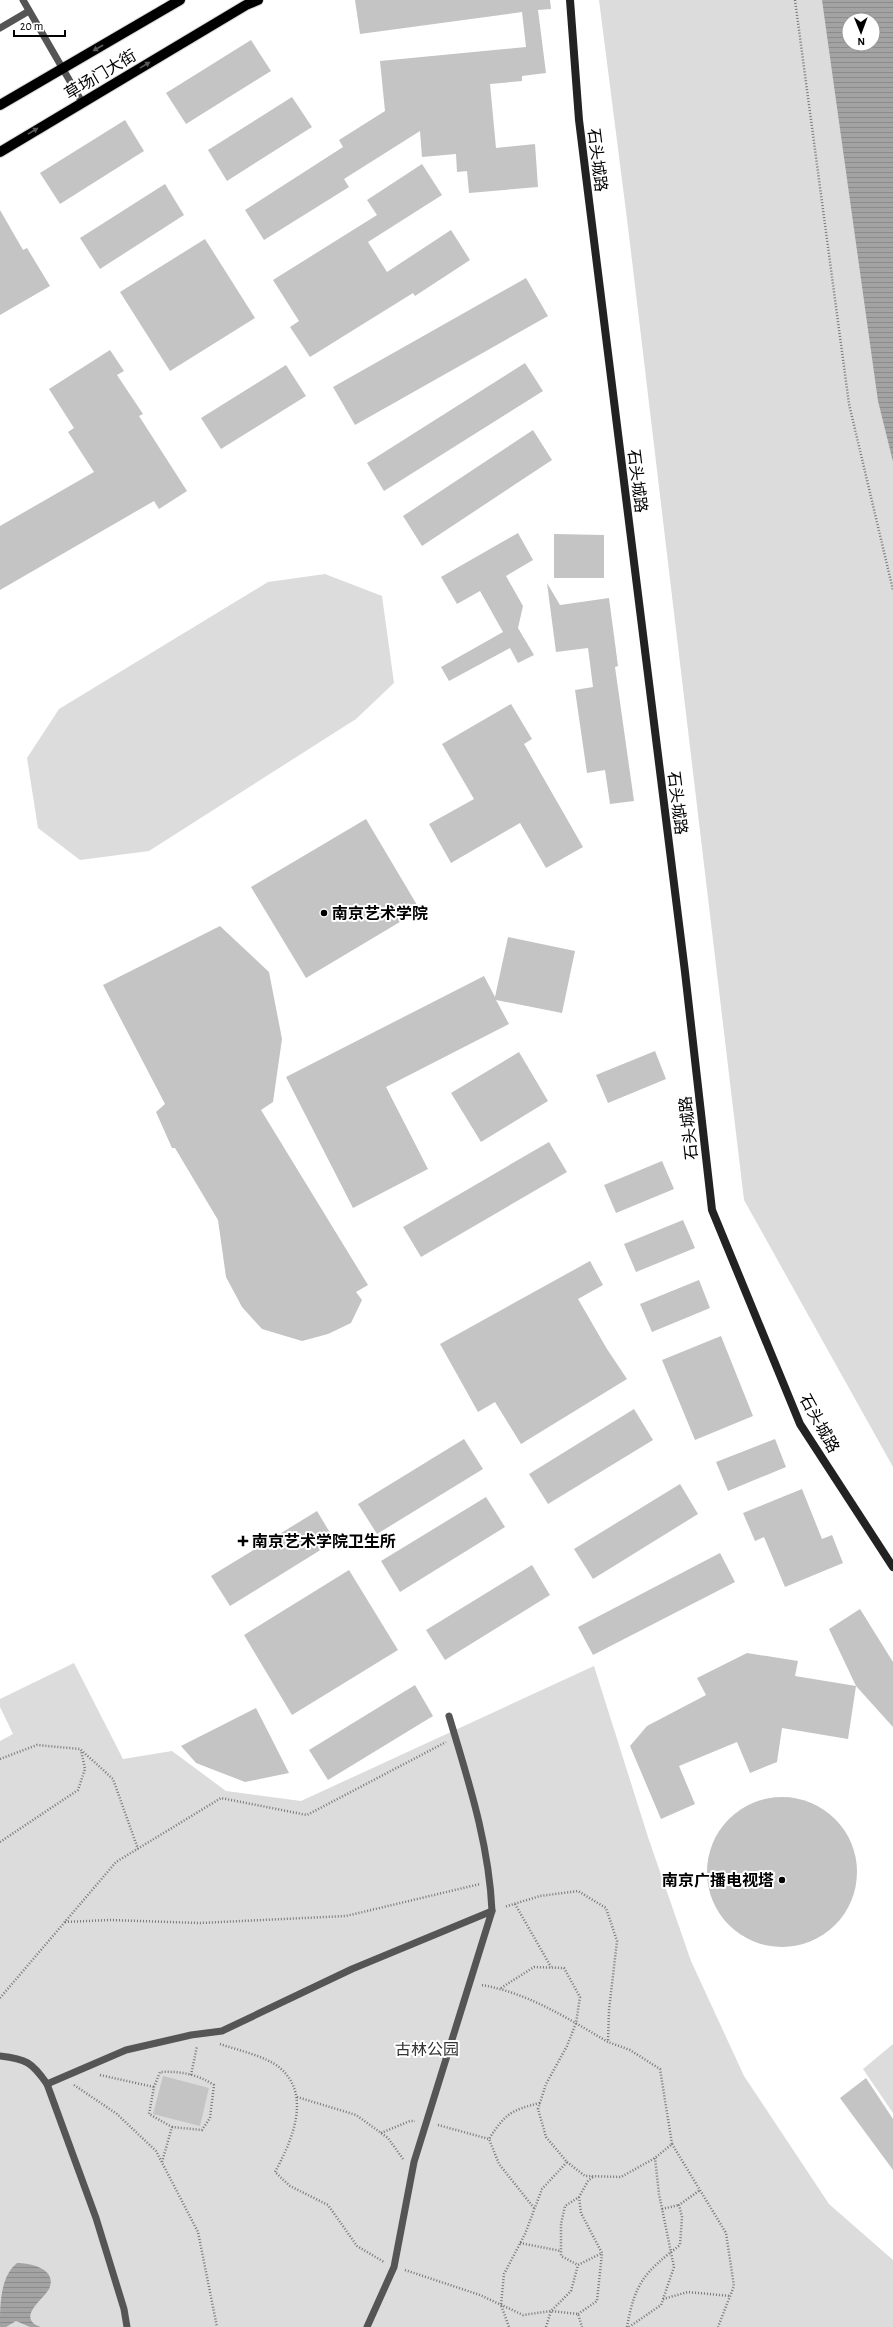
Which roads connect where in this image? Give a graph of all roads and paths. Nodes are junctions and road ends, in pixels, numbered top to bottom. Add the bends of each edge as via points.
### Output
1 (22, 0) edge
2 (180, 0) edge
3 (258, 0) edge
4 (570, 0) edge
5 (795, 0) edge
6 (29, 10) junction
7 (0, 28) edge
8 (62, 69) junction
9 (82, 102) junction
10 (0, 105) edge
11 (0, 152) edge
12 (893, 590) edge
13 (893, 1567) edge
14 (449, 1716) dead end
15 (455, 1738) junction
16 (80, 1749) junction
17 (0, 1759) edge
18 (0, 1842) edge
19 (138, 1849) junction
20 (491, 1881) junction
21 (515, 1904) junction
22 (492, 1911) junction
23 (64, 1922) junction
24 (552, 1967) junction
25 (469, 1983) junction
26 (501, 1988) junction
27 (0, 1998) edge
28 (576, 2023) junction
29 (200, 2035) junction
30 (608, 2042) junction
31 (0, 2056) edge
32 (80, 2070) junction
33 (191, 2075) junction
34 (62, 2078) junction
35 (47, 2084) junction
36 (154, 2088) junction
37 (297, 2097) junction
38 (540, 2102) junction
39 (172, 2127) junction
40 (672, 2144) junction
41 (655, 2158) junction
42 (567, 2162) junction
43 (162, 2163) junction
44 (412, 2172) junction
45 (594, 2176) junction
46 (700, 2190) junction
47 (579, 2197) junction
48 (679, 2205) junction
49 (534, 2209) junction
50 (662, 2209) junction
51 (520, 2243) junction
52 (561, 2251) junction
53 (670, 2252) junction
54 (602, 2253) junction
55 (578, 2265) junction
56 (394, 2267) junction
57 (730, 2296) junction
58 (663, 2299) junction
59 (500, 2305) junction
60 (551, 2311) junction
61 (578, 2314) junction
62 (127, 2327) edge
63 (217, 2327) edge
64 (367, 2327) edge
65 (509, 2327) edge
66 (546, 2327) edge
67 (582, 2327) edge
68 (628, 2327) edge
69 (718, 2327) edge

1 - 6 lane
2 -> 8 main road, 草场门大街
9 -> 3 main road, 草场门大街
4 - 13 street, 石头城路 via 579,120 712,1210 800,1424
5 - 12 path via 848,404
6 - 7 lane
6 - 8 lane
8 - 9 lane
8 - 10 main road, 草场门大街
11 -> 9 main road, 草场门大街
14 - 15 lane
15 - 19 path via 307,1815 221,1798
15 - 20 lane via 483,1835
16 - 17 path via 37,1745
16 - 18 path via 85,1768 78,1790
16 - 19 path via 113,1779
19 - 23 path via 116,1862
20 - 22 lane
20 - 23 path via 346,1916 200,1923 110,1920
21 - 22 path
21 - 24 path
21 - 30 path via 540,1896 578,1891 606,1908 617,1941 608,2010
22 - 25 lane
22 - 29 lane via 352,1969 222,2031
23 - 27 path
24 - 26 path via 534,1967
24 - 28 path via 564,1968 580,1997
25 - 26 path
25 - 44 lane
26 - 28 path via 533,1999
28 - 30 path
28 - 38 path via 567,2046 546,2084
29 - 32 lane via 126,2050
29 - 33 path
29 - 37 path via 279,2067 295,2085
30 - 40 path via 630,2050 660,2069
31 - 35 lane via 22,2059 35,2067
32 - 34 lane
32 - 36 path
33 - 36 path via 179,2071 160,2072
33 - 39 path via 214,2085 210,2118 202,2130
34 - 35 lane
34 - 43 path via 117,2114 156,2151
35 - 62 lane via 96,2218 124,2309
36 - 39 path via 149,2114
37 - 44 path via 356,2115 388,2138
37 - 56 path via 298,2106 291,2137 275,2172 290,2186 328,2205 357,2246
38 - 42 path via 538,2109 546,2137
38 - 49 path via 516,2108 499,2123 490,2139 499,2164
39 - 43 path
40 - 41 path
40 - 46 path
41 - 45 path via 621,2177
41 - 50 path
42 - 45 path via 586,2176
42 - 49 path via 542,2189
43 - 63 path via 198,2232
44 - 56 lane
45 - 47 path
46 - 48 path
46 - 57 path via 726,2233 734,2286
47 - 52 path via 565,2206 561,2224
47 - 54 path via 581,2213
48 - 50 path
48 - 53 path via 682,2217 680,2245
49 - 51 path
50 - 53 path
51 - 52 path
51 - 59 path via 504,2274
52 - 55 path via 561,2256
53 - 58 path via 674,2267
53 - 68 path via 654,2264 638,2285
54 - 55 path
54 - 61 path via 596,2301
55 - 60 path via 571,2292
56 - 59 path via 450,2283
56 - 64 lane
57 - 58 path via 688,2292
57 - 69 path
58 - 68 path via 662,2305
59 - 60 path via 523,2315
59 - 65 path
60 - 61 path
60 - 66 path
61 - 67 path

